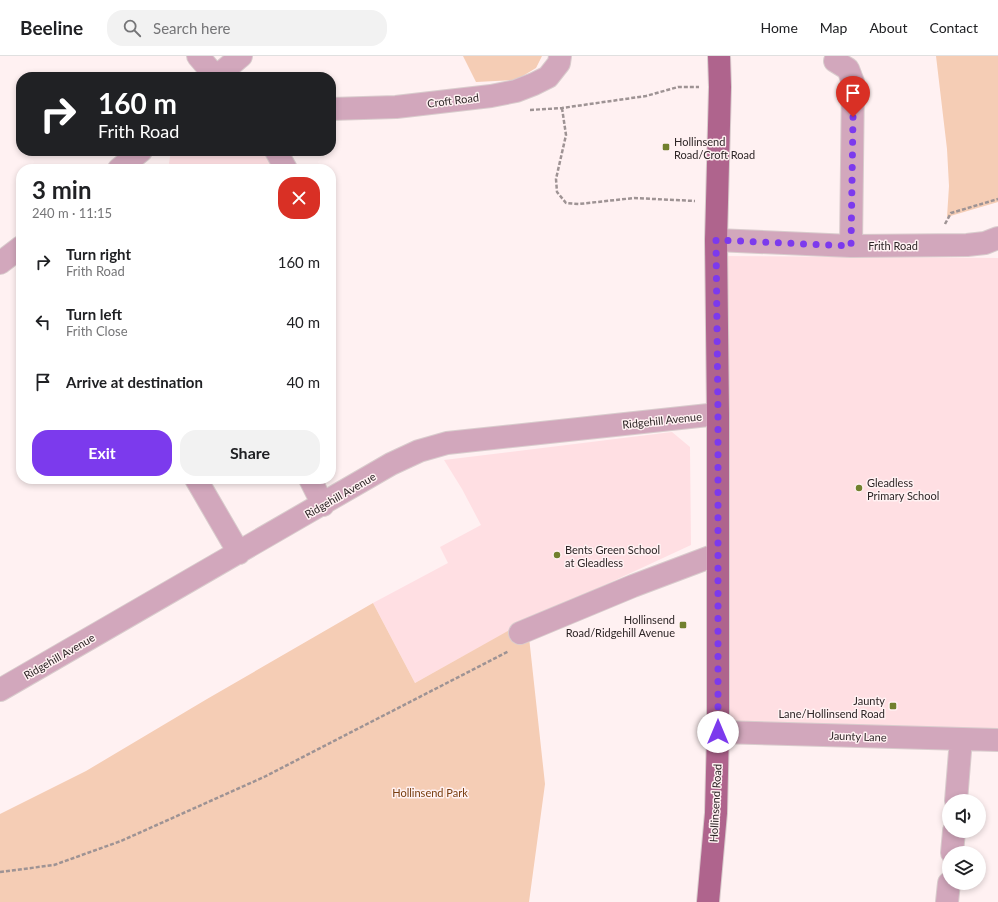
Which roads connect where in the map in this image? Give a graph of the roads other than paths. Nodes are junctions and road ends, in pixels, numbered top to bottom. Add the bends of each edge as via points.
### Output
1 (198, 56) edge
2 (241, 56) edge
3 (560, 56) edge
4 (719, 56) edge
5 (835, 61) dead end
6 (212, 72) edge
7 (222, 72) edge
8 (336, 109) edge
9 (135, 156) edge
10 (125, 164) edge
11 (997, 238) edge
12 (716, 240) junction
13 (851, 246) junction
14 (16, 251) edge
15 (0, 263) edge
16 (718, 414) junction
17 (199, 484) edge
18 (313, 484) edge
19 (324, 505) junction
20 (239, 553) junction
21 (718, 554) junction
22 (520, 633) road end
23 (0, 690) edge
24 (718, 732) junction
25 (961, 739) junction
26 (998, 740) edge
27 (957, 794) edge
28 (949, 890) edge
29 (708, 902) edge
30 (948, 902) edge

1 - 6 street
2 - 7 street
3 - 8 street, Croft Road via 559,63 548,77 516,91 396,107
4 - 12 main road, Hollinsend Road
5 - 13 street via 848,69 853,82
9 - 10 street
11 - 13 street, Frith Road via 985,243 967,245
12 - 13 street, Frith Road
12 - 16 main road, Hollinsend Road
14 - 15 street
16 - 19 street, Ridgehill Avenue via 446,443 418,451 391,464
16 - 21 main road, Hollinsend Road
17 - 20 street
18 - 19 street
19 - 20 street, Ridgehill Avenue
20 - 23 street, Ridgehill Avenue
21 - 22 street
21 - 24 main road, Hollinsend Road
24 - 25 street, Jaunty Lane
24 - 29 main road, Hollinsend Road via 716,813
25 - 26 street, Jaunty Lane
25 - 27 street
28 - 30 street

